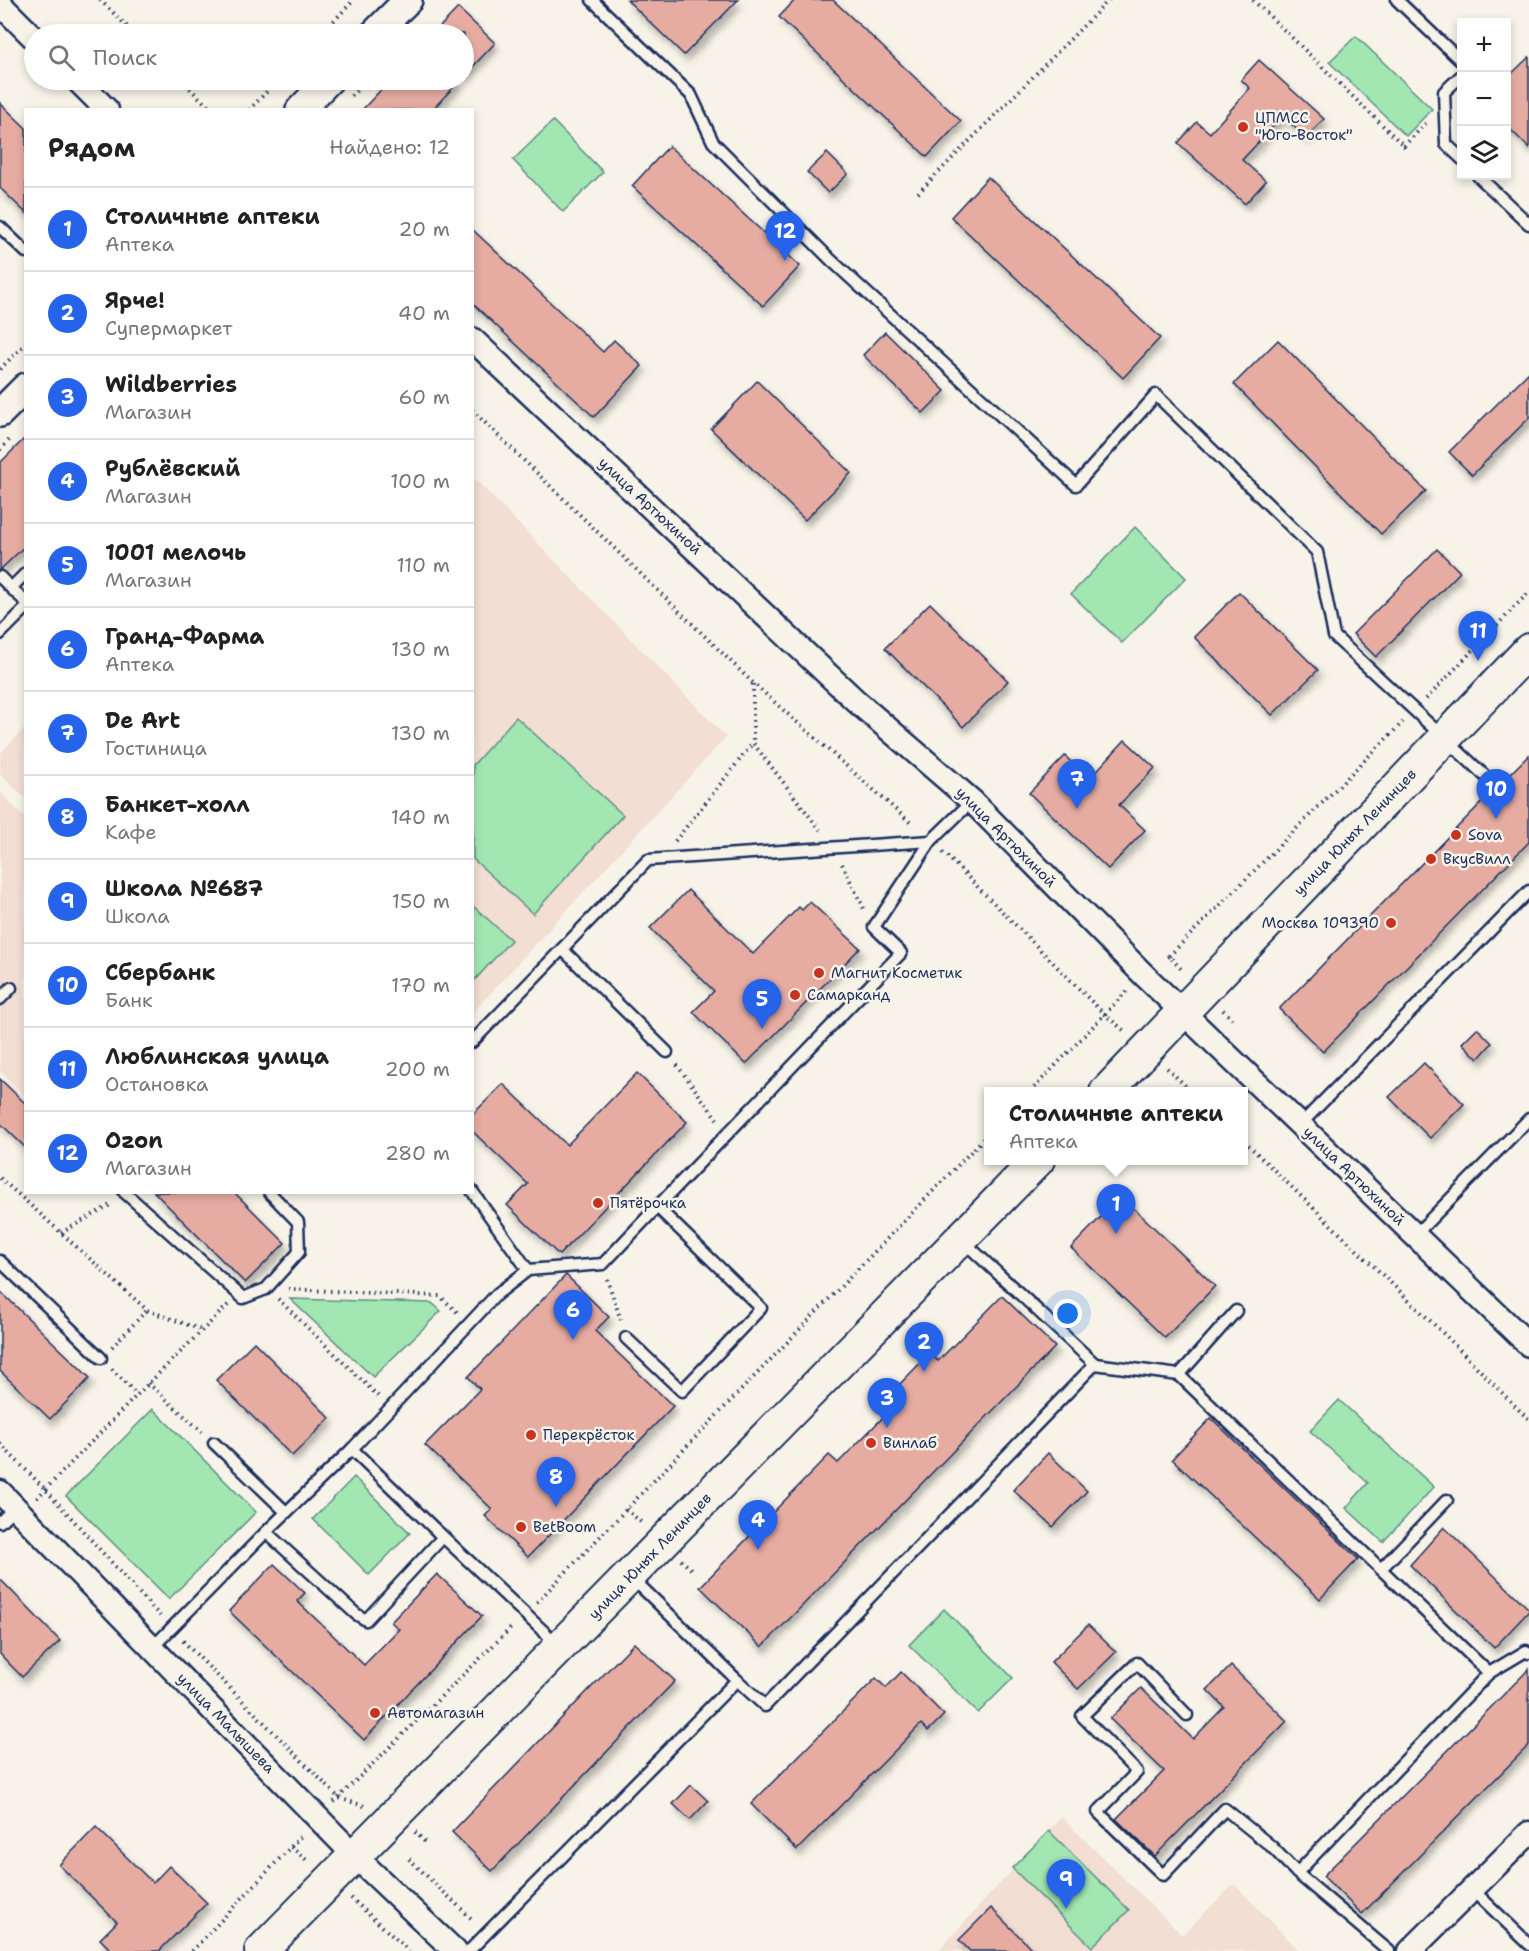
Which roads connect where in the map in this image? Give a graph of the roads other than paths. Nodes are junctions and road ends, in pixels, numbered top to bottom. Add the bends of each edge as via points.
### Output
1 (408, 0) edge
2 (592, 0) edge
3 (1397, 0) edge
4 (0, 4) edge
5 (384, 24) edge
6 (24, 28) edge
7 (1457, 58) edge
8 (1457, 79) edge
9 (87, 90) edge
10 (319, 90) edge
11 (105, 108) edge
12 (302, 108) edge
13 (1457, 155) edge
14 (1483, 180) edge
15 (1529, 224) edge
16 (0, 227) edge
17 (24, 250) edge
18 (474, 341) edge
19 (24, 389) edge
20 (0, 413) edge
21 (24, 575) edge
22 (0, 577) edge
23 (11, 588) junction
24 (24, 600) edge
25 (24, 610) edge
26 (0, 634) edge
27 (1529, 650) edge
28 (1445, 738) junction
29 (1497, 788) dead end
30 (972, 801) junction
31 (932, 841) junction
32 (1529, 891) edge
33 (562, 949) junction
34 (11, 988) dead end
35 (0, 999) edge
36 (1183, 1013) junction
37 (474, 1040) edge
38 (667, 1052) road end
39 (1111, 1087) edge
40 (1529, 1119) edge
41 (1300, 1125) junction
42 (1034, 1165) edge
43 (125, 1194) edge
44 (271, 1194) edge
45 (474, 1194) edge
46 (657, 1207) junction
47 (1415, 1235) junction
48 (961, 1239) junction
49 (0, 1261) edge
50 (528, 1270) junction
51 (1236, 1311) dead end
52 (626, 1338) road end
53 (1529, 1345) edge
54 (101, 1358) road end
55 (1095, 1364) junction
56 (1179, 1375) junction
57 (214, 1443) road end
58 (352, 1449) junction
59 (1447, 1500) dead end
60 (9, 1509) edge
61 (286, 1512) junction
62 (436, 1530) junction
63 (266, 1532) junction
64 (1381, 1569) junction
65 (630, 1576) junction
66 (560, 1647) junction
67 (153, 1648) junction
68 (1529, 1653) edge
69 (1489, 1673) junction
70 (737, 1680) junction
71 (1187, 1715) dead end
72 (1529, 1833) edge
73 (355, 1856) junction
74 (1297, 1873) junction
75 (1472, 1889) junction
76 (1529, 1944) edge
77 (261, 1951) edge
78 (455, 1951) edge
79 (469, 1951) edge
80 (1389, 1951) edge
81 (1410, 1951) edge

1 - 5 street
2 - 28 lane via 691,95 713,142 806,235 1076,485 1156,395 1317,552 1334,636
3 - 7 lane
4 - 6 street
8 - 13 lane via 1444,92 1446,144
9 - 11 street
10 - 12 street
14 - 15 lane
16 - 17 lane
18 - 30 street, улица Артюхиной via 856,701
19 - 20 street
21 - 23 lane
22 - 23 lane
23 - 24 lane
25 - 26 lane
27 - 28 main road, улица Юных Ленинцев
28 - 29 lane
28 - 36 main road, улица Юных Ленинцев
30 - 31 lane
30 - 36 street, улица Артюхиной
31 - 33 lane via 648,860
31 - 46 lane via 874,927 901,953
32 - 41 lane
33 - 37 lane
33 - 38 lane
34 - 35 lane
36 - 39 main road, улица Юных Ленинцев
36 - 41 street, улица Артюхиной
40 - 47 lane
41 - 47 street, улица Артюхиной
42 - 48 main road, улица Юных Ленинцев
43 - 44 lane via 243,1298 266,1288 299,1252 298,1222
45 - 50 lane
46 - 50 lane via 603,1264
46 - 52 lane via 761,1308 682,1391
47 - 53 street, улица Артюхиной
48 - 55 lane
48 - 65 main road, улица Юных Ленинцев
49 - 54 lane
50 - 58 lane via 497,1294
51 - 56 lane
55 - 56 lane
55 - 70 lane via 765,1706
56 - 64 lane
57 - 61 lane
58 - 61 lane
58 - 62 lane
59 - 64 lane
60 - 67 street, улица Малышева
61 - 63 lane
62 - 63 lane via 443,1537 366,1620
62 - 66 lane
63 - 67 lane
64 - 69 lane
65 - 66 main road, улица Юных Ленинцев
65 - 70 lane
66 - 73 main road, улица Юных Ленинцев
67 - 73 street, улица Малышева
68 - 69 lane via 1526,1651
69 - 74 lane
70 - 79 lane
71 - 74 lane via 1137,1663 1082,1716 1137,1772 1098,1812 1163,1875 1225,1809
72 - 75 street
73 - 77 main road, улица Юных Ленинцев
73 - 78 street, улица Малышева
74 - 80 lane
75 - 76 lane
75 - 81 street

